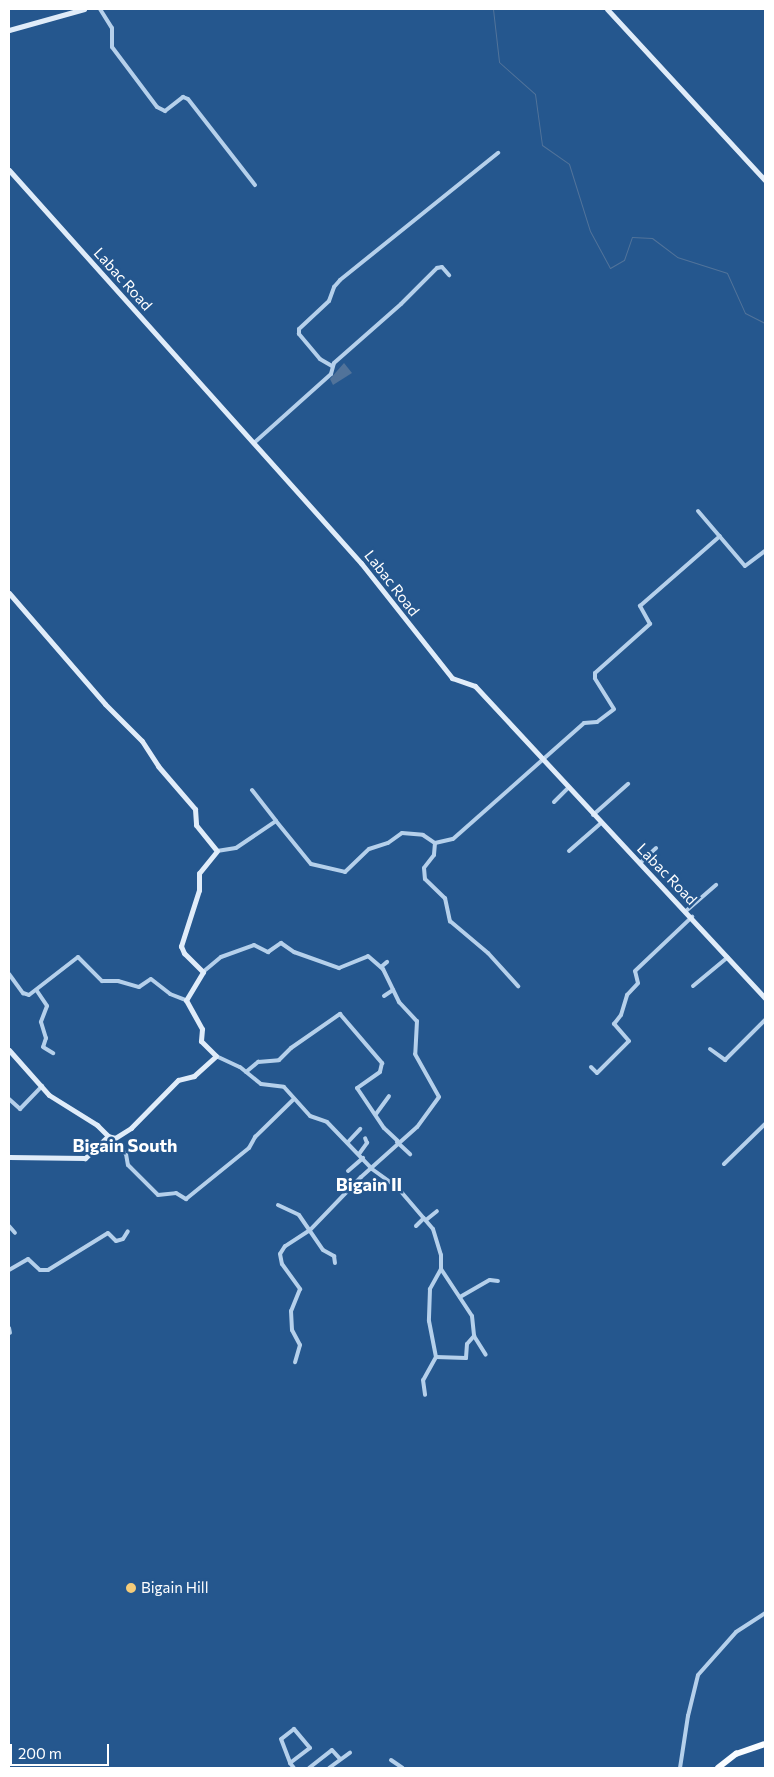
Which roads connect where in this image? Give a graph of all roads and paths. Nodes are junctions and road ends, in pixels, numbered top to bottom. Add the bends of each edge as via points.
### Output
1 (84, 9) edge
2 (100, 9) edge
3 (607, 9) edge
4 (9, 30) edge
5 (498, 153) dead end
6 (9, 170) edge
7 (765, 180) edge
8 (255, 185) dead end
9 (449, 274) dead end
10 (332, 366) junction
11 (255, 442) junction
12 (698, 511) dead end
13 (720, 536) junction
14 (765, 551) edge
15 (9, 593) edge
16 (540, 759) junction
17 (628, 784) dead end
18 (568, 788) junction
19 (252, 790) dead end
20 (554, 802) dead end
21 (593, 815) junction
22 (276, 821) junction
23 (601, 823) junction
24 (435, 843) junction
25 (656, 848) dead end
26 (217, 851) junction
27 (569, 851) dead end
28 (640, 863) junction
29 (716, 885) dead end
30 (686, 911) junction
31 (692, 917) junction
32 (728, 957) junction
33 (387, 962) dead end
34 (381, 967) junction
35 (203, 972) junction
36 (9, 974) edge
37 (518, 986) dead end
38 (693, 986) dead end
39 (393, 990) junction
40 (37, 991) junction
41 (384, 996) dead end
42 (765, 998) edge
43 (186, 1000) junction
44 (765, 1020) edge
45 (710, 1049) dead end
46 (9, 1050) edge
47 (53, 1053) dead end
48 (216, 1056) junction
49 (591, 1067) dead end
50 (246, 1072) junction
51 (42, 1086) junction
52 (389, 1096) dead end
53 (9, 1099) edge
54 (294, 1099) junction
55 (376, 1114) junction
56 (765, 1124) edge
57 (360, 1129) dead end
58 (110, 1137) junction
59 (365, 1138) dead end
60 (348, 1142) junction
61 (398, 1142) junction
62 (359, 1154) junction
63 (410, 1154) dead end
64 (9, 1157) edge
65 (363, 1158) junction
66 (724, 1164) dead end
67 (372, 1168) junction
68 (348, 1171) dead end
69 (278, 1205) dead end
70 (438, 1211) dead end
71 (425, 1219) junction
72 (9, 1226) edge
73 (416, 1226) dead end
74 (310, 1230) junction
75 (128, 1231) dead end
76 (15, 1233) dead end
77 (335, 1263) dead end
78 (441, 1269) junction
79 (9, 1270) edge
80 (498, 1282) dead end
81 (460, 1297) junction
82 (474, 1336) junction
83 (486, 1355) dead end
84 (436, 1357) junction
85 (295, 1362) dead end
86 (425, 1395) dead end
87 (765, 1613) edge
88 (765, 1744) edge
89 (350, 1753) dead end
90 (340, 1759) junction
91 (390, 1760) dead end
92 (290, 1763) junction
93 (294, 1768) edge
94 (309, 1768) edge
95 (329, 1768) edge
96 (403, 1768) edge
97 (680, 1768) edge
98 (718, 1768) edge

1 - 4 street
2 - 8 street via 112,28 112,47 157,107 165,111 183,98 188,99
3 - 7 street
5 - 10 street via 340,280 326,305 299,329 299,334 320,359
6 - 11 street, Labac Road
9 - 10 street via 442,267 437,268
10 - 11 street via 331,374
11 - 16 street, Labac Road via 383,588 452,678 475,686
12 - 13 street
13 - 14 street via 746,566
13 - 16 street via 640,606 650,624 595,673 594,678 614,709 596,722 584,723
15 - 26 street via 105,704 142,740 162,772 195,809 196,824
16 - 18 street, Labac Road
16 - 24 street via 459,835 446,843
17 - 21 street
18 - 20 street
18 - 21 street, Labac Road
19 - 22 street
21 - 23 street, Labac Road
22 - 24 street via 305,860 333,871 348,871 370,849 388,844 402,834 423,835
22 - 26 street via 236,848
23 - 27 street
23 - 28 street, Labac Road
24 - 37 street via 434,854 424,868 425,879 445,898 450,922 488,953
25 - 28 street
26 - 35 street via 199,873 197,899 182,937 184,953
28 - 30 street, Labac Road
29 - 30 street
30 - 31 street, Labac Road
31 - 32 street, Labac Road
31 - 49 street via 635,971 638,983 627,995 621,1015 614,1024 629,1041 597,1073
32 - 38 street
32 - 42 street, Labac Road
33 - 34 street
34 - 35 street via 368,956 339,968 294,952 281,943 268,952 254,945 240,948 221,957
34 - 39 street
35 - 43 street
36 - 40 street via 25,996
39 - 41 street
39 - 61 street via 399,1002 417,1021 415,1054 439,1097 417,1127
40 - 43 street via 78,957 102,981 118,981 139,987 151,979 170,994
40 - 47 street via 47,1006 41,1022 46,1038 43,1047
43 - 48 street via 202,1029 201,1041
44 - 45 street via 725,1060
46 - 51 street
48 - 50 street
48 - 58 street via 194,1076 178,1080 135,1124
50 - 54 street via 261,1084 284,1087
50 - 55 street via 258,1062 278,1061 293,1046 340,1014 382,1063 380,1072 357,1088
51 - 53 street via 20,1109
51 - 58 street via 53,1098 97,1125
52 - 55 street
54 - 58 street via 257,1135 249,1148 186,1199 176,1193 158,1195 128,1165 126,1154
54 - 60 street via 310,1116 327,1122
55 - 61 street
56 - 66 street
57 - 60 street
58 - 64 street via 85,1158
59 - 62 street via 367,1143
60 - 62 street
61 - 63 street
61 - 67 street
62 - 65 street
65 - 67 street
65 - 68 street
67 - 71 street via 397,1187
67 - 74 street
69 - 74 street via 299,1215
70 - 71 street
71 - 73 street
71 - 78 street via 434,1232 441,1255
72 - 76 street
74 - 77 street via 323,1250 334,1256
74 - 85 street via 284,1247 280,1254 282,1264 300,1289 292,1310 292,1330 300,1345
75 - 79 street via 123,1239 116,1241 108,1233 48,1270 40,1270 28,1258
78 - 81 street
78 - 84 street via 430,1289 430,1321
80 - 81 street via 490,1280
81 - 82 street via 474,1320
82 - 83 street
82 - 84 street via 467,1344 466,1358
84 - 86 street via 423,1380
87 - 97 street via 736,1632 698,1675
88 - 98 main road via 736,1754
89 - 90 street
90 - 94 street via 332,1750
90 - 95 street
91 - 96 street
92 - 92 street via 282,1739 294,1729 310,1748
92 - 93 street

